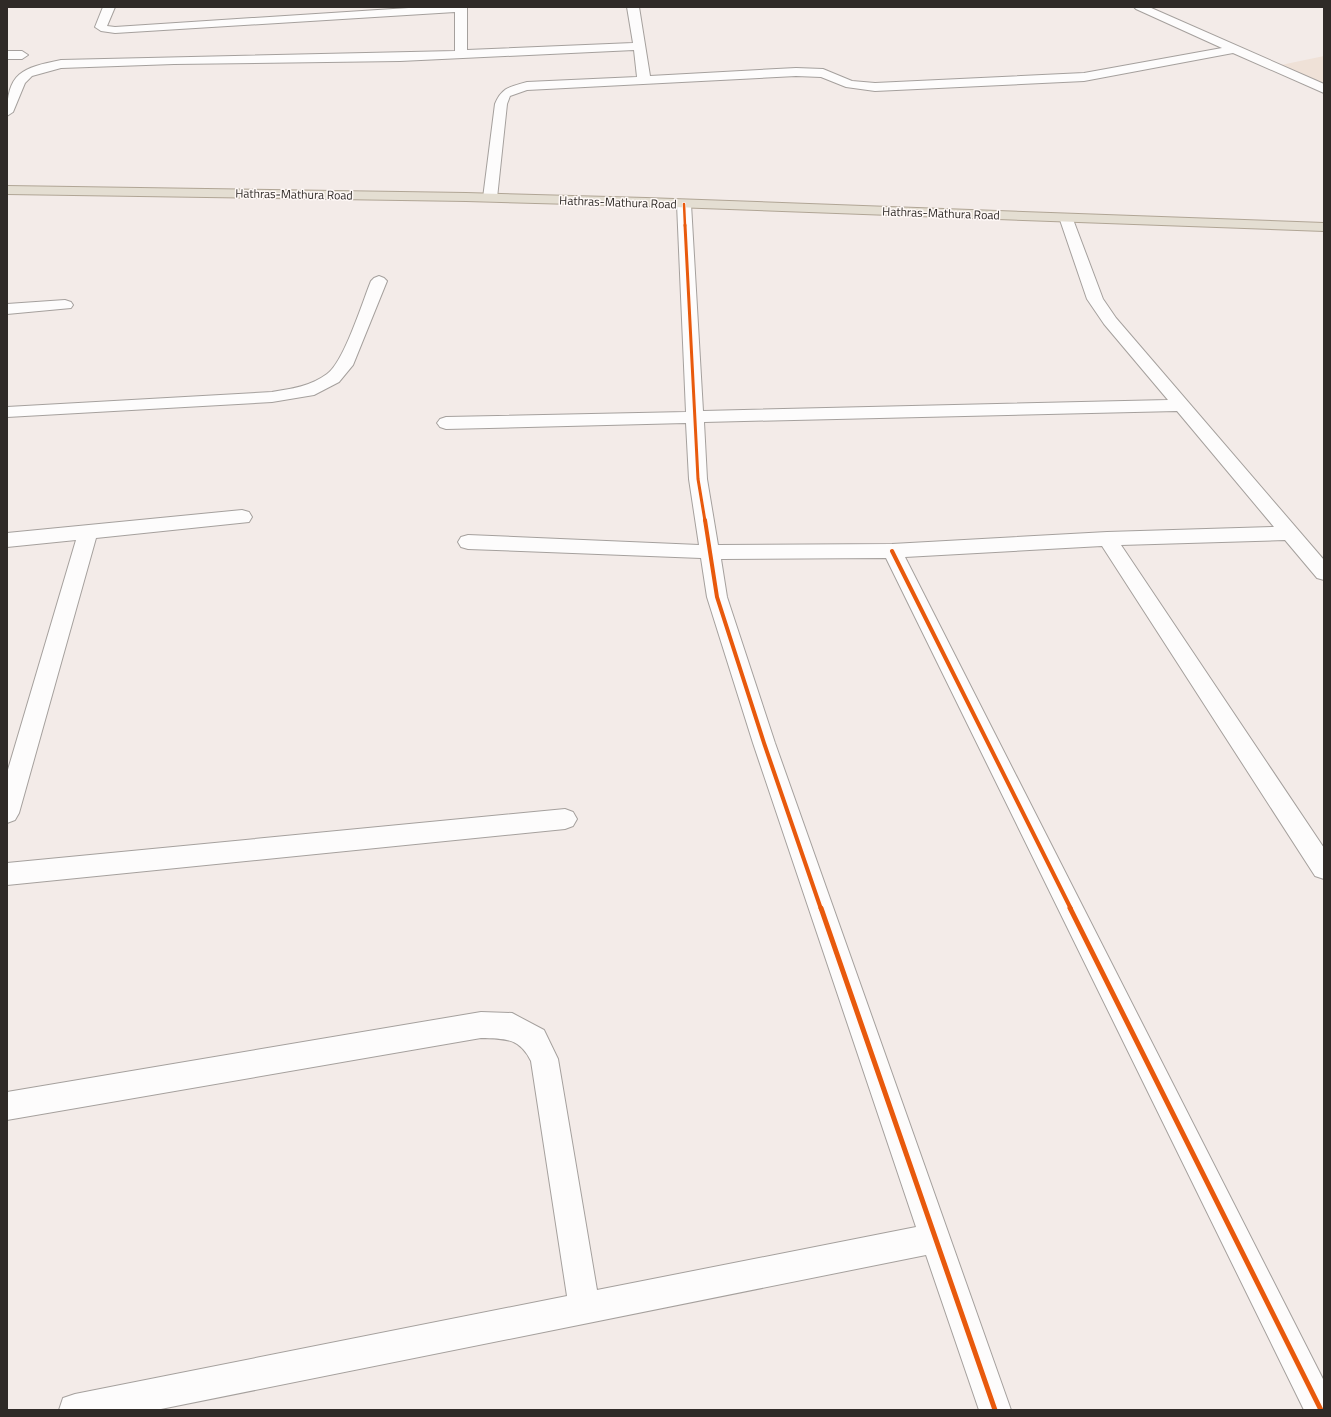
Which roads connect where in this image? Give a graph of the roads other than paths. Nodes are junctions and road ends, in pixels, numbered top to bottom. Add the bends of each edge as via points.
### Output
1 (109, 7) edge
2 (633, 7) edge
3 (1140, 7) edge
4 (461, 8) edge
5 (639, 46) junction
6 (1234, 49) junction
7 (461, 54) junction
8 (7, 55) edge
9 (22, 55) dead end
10 (644, 80) junction
11 (1324, 89) edge
12 (7, 112) edge
13 (7, 190) edge
14 (490, 198) junction
15 (684, 204) junction
16 (1066, 217) junction
17 (1324, 227) edge
18 (379, 281) dead end
19 (65, 305) dead end
20 (7, 309) edge
21 (1182, 405) junction
22 (7, 412) edge
23 (695, 416) junction
24 (446, 423) dead end
25 (242, 517) dead end
26 (88, 532) junction
27 (1290, 533) junction
28 (1106, 539) junction
29 (7, 540) edge
30 (468, 542) dead end
31 (892, 551) junction
32 (710, 552) junction
33 (1324, 573) edge
34 (7, 813) edge
35 (565, 819) dead end
36 (1324, 868) edge
37 (7, 874) edge
38 (7, 1106) edge
39 (935, 1238) junction
40 (584, 1308) junction
41 (75, 1410) edge
42 (995, 1410) edge
43 (1321, 1410) edge

1 - 4 street via 101,27 105,30
2 - 5 street
3 - 6 street
4 - 7 street
5 - 7 street
5 - 10 street
6 - 10 street via 1054,80 870,87 850,84 823,73 811,72
6 - 11 street
7 - 12 street via 62,64 28,73 20,82
8 - 9 street
10 - 14 street via 527,86 505,94 501,104
13 - 14 highway, Hathras-Mathura Road
14 - 15 highway, Hathras-Mathura Road
15 - 16 highway, Hathras-Mathura Road
15 - 23 street
16 - 17 highway, Hathras-Mathura Road
16 - 21 street via 1095,299 1110,321
18 - 22 street via 345,365 333,378 308,391 272,396
19 - 20 street
21 - 23 street
21 - 27 street
23 - 24 street
23 - 32 street via 698,479
25 - 26 street
26 - 29 street
26 - 34 street
27 - 28 street
27 - 33 street
28 - 31 street
28 - 36 street
30 - 32 street
31 - 32 street
31 - 43 street
32 - 39 street via 717,597 764,743
35 - 37 street
38 - 40 street via 481,1025 512,1026 534,1039 544,1059
39 - 40 street
39 - 42 street
40 - 41 street

